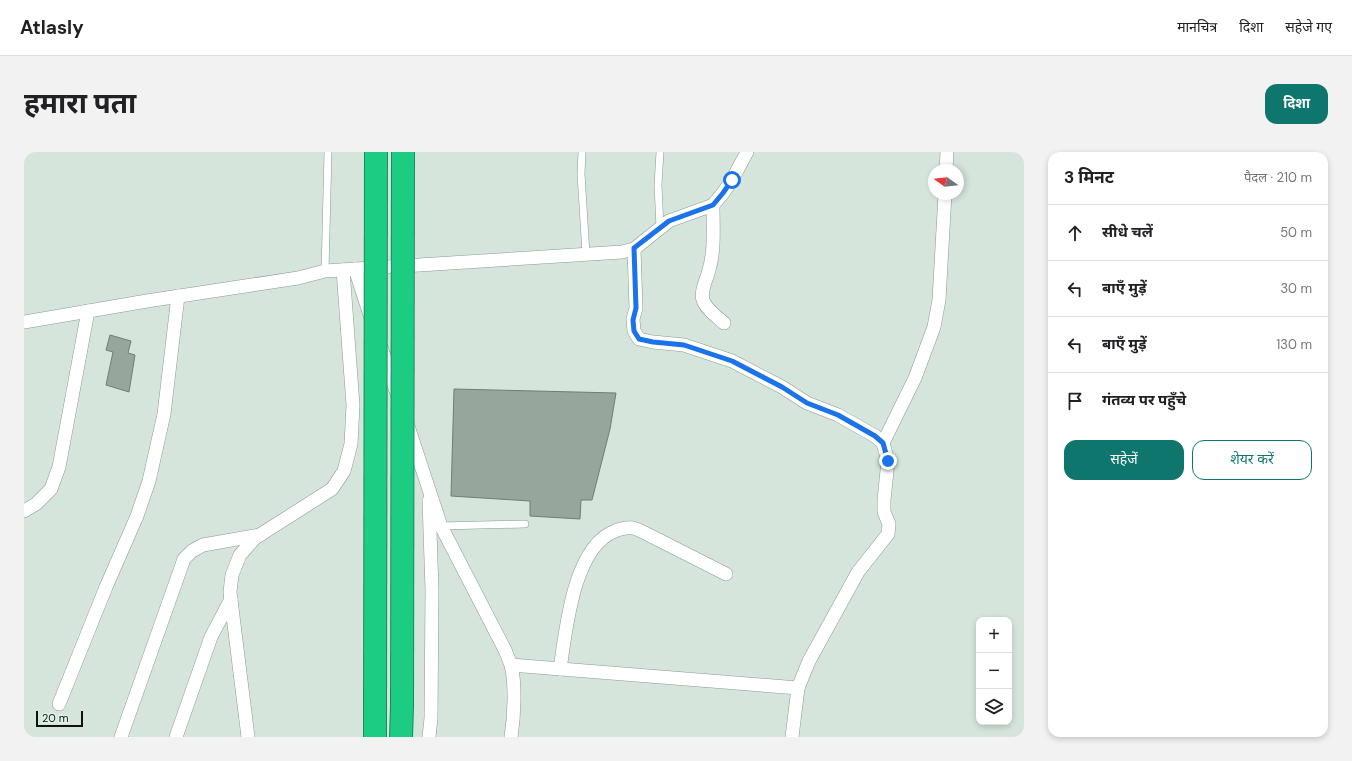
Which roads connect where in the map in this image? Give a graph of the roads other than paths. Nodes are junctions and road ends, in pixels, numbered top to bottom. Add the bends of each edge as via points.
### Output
1 (328, 152) edge
2 (376, 152) edge
3 (403, 152) edge
4 (582, 152) edge
5 (660, 152) edge
6 (747, 152) edge
7 (947, 152) edge
8 (946, 164) edge
9 (945, 200) edge
10 (713, 205) junction
11 (660, 228) junction
12 (634, 248) junction
13 (586, 254) junction
14 (349, 269) junction
15 (325, 271) junction
16 (178, 296) junction
17 (88, 311) junction
18 (24, 322) edge
19 (724, 323) dead end
20 (883, 443) junction
21 (428, 487) junction
22 (24, 511) edge
23 (525, 524) dead end
24 (441, 526) junction
25 (262, 534) junction
26 (726, 574) dead end
27 (231, 599) junction
28 (511, 665) junction
29 (560, 669) junction
30 (798, 688) junction
31 (59, 704) dead end
32 (121, 737) edge
33 (176, 737) edge
34 (248, 737) edge
35 (375, 737) edge
36 (401, 737) edge
37 (429, 737) edge
38 (511, 737) edge
39 (792, 737) edge

1 - 15 lane
2 - 35 highway, bridge
3 - 36 highway, bridge
4 - 13 lane
5 - 11 lane
6 - 10 street via 732,180
7 - 8 street
9 - 20 street via 939,300 934,327 915,378
10 - 11 street via 669,221
10 - 19 street via 711,262 703,290 703,300
11 - 12 street
12 - 13 street via 622,252
12 - 20 street via 636,308 633,320 634,331 639,339 684,345 732,361 807,403 838,415
13 - 14 street
14 - 15 street
14 - 21 street
14 - 25 street via 353,405 351,444 344,471 332,489
15 - 16 street via 298,278
16 - 17 street
16 - 31 street via 164,414 150,481
17 - 18 street
17 - 22 street via 59,467 51,489 36,504
20 - 30 street via 888,461 884,500 884,512 889,524 888,534 858,572 809,660
21 - 24 street
21 - 37 street via 432,590
23 - 24 lane
24 - 28 street
25 - 27 street via 240,556 232,575
25 - 32 street via 203,545 184,559
26 - 29 street via 633,528 607,534 593,548 579,575 570,604
27 - 33 street via 211,637
27 - 34 street
28 - 29 street
28 - 38 street
29 - 30 street
30 - 39 street

